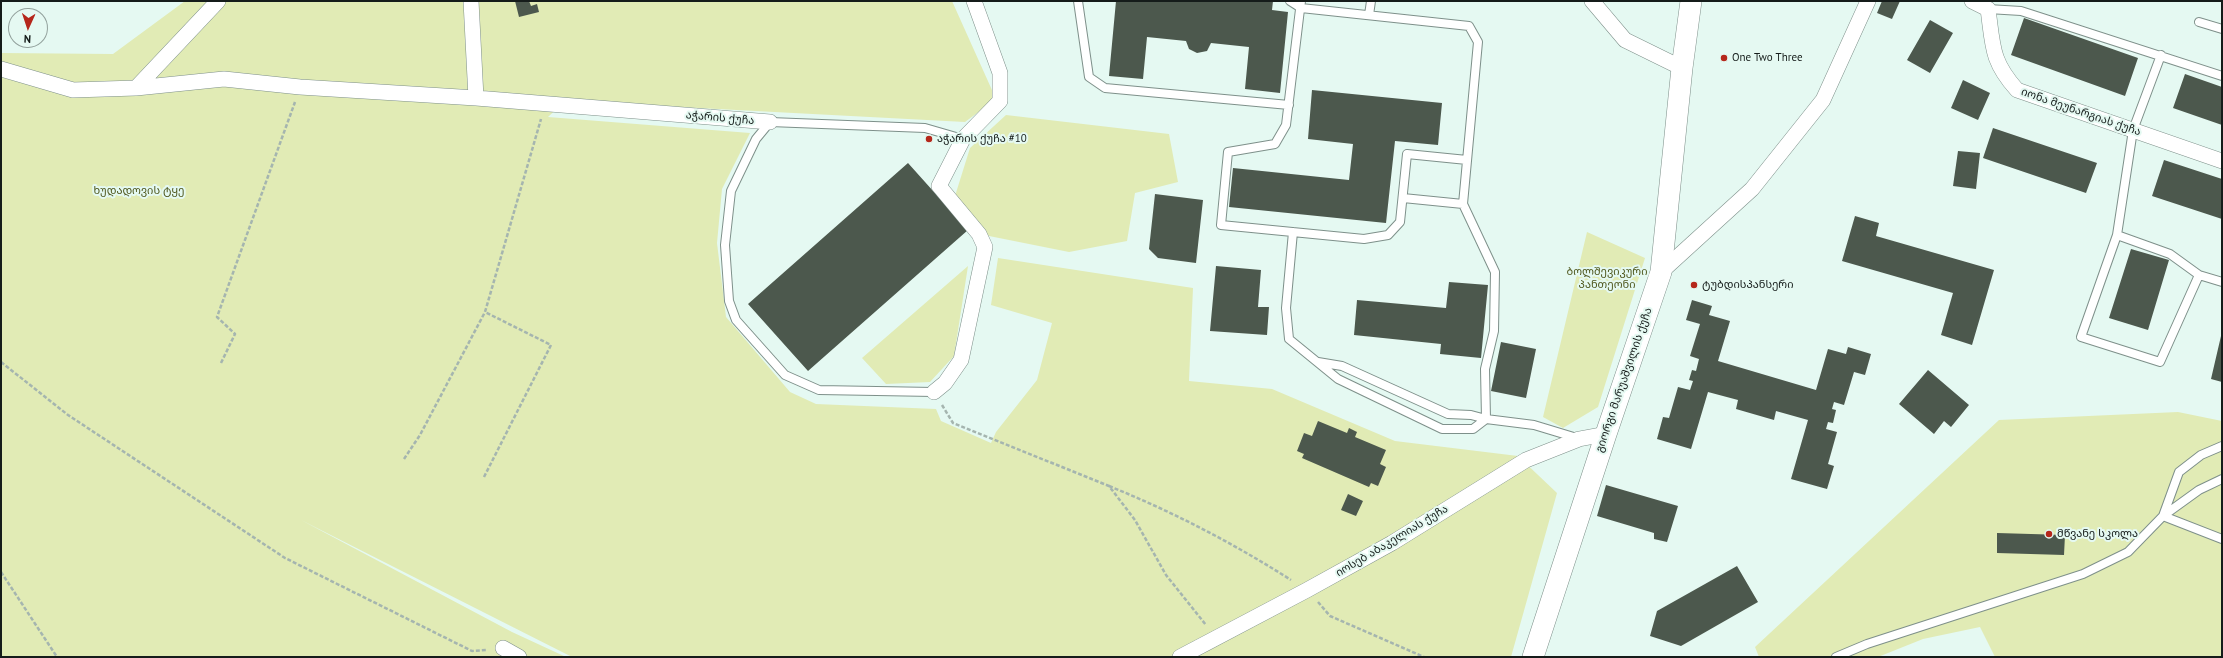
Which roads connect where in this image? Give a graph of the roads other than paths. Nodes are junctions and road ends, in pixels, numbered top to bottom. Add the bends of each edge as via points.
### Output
1 (218, 1) edge
2 (471, 1) edge
3 (974, 1) edge
4 (1078, 1) edge
5 (1290, 1) edge
6 (1371, 1) edge
7 (1592, 1) edge
8 (1691, 1) edge
9 (1868, 1) edge
10 (1972, 1) edge
11 (1301, 4) edge
12 (1988, 9) junction
13 (1369, 15) junction
14 (2199, 22) dead end
15 (2222, 28) edge
16 (2161, 55) junction
17 (1682, 68) junction
18 (1, 69) edge
19 (2222, 76) edge
20 (136, 88) junction
21 (476, 98) junction
22 (1289, 105) junction
23 (770, 122) junction
24 (2133, 130) junction
25 (963, 139) junction
26 (1467, 160) junction
27 (2222, 161) edge
28 (1403, 198) junction
29 (1463, 204) junction
30 (1293, 232) junction
31 (2117, 235) junction
32 (1661, 272) junction
33 (2199, 275) junction
34 (2222, 282) edge
35 (1317, 362) junction
36 (934, 392) joint
37 (1486, 419) junction
38 (1606, 434) junction
39 (1579, 439) junction
40 (2222, 446) edge
41 (2222, 479) edge
42 (2163, 516) junction
43 (2222, 539) edge
44 (503, 648) road end
45 (519, 657) edge
46 (1180, 657) edge
47 (1533, 657) edge
48 (1836, 657) edge

1 - 20 street
2 - 21 street
3 - 25 street via 1000,73 1000,101
4 - 22 lane via 1089,77 1105,88
5 - 11 lane
6 - 13 lane
7 - 17 street via 1625,40
8 - 17 street, გიორგი მარუაშვილის ქუჩა
9 - 32 street via 1823,100 1752,189
10 - 12 street
11 - 13 lane
11 - 22 lane
12 - 16 lane via 2021,11
12 - 24 street, იონა მეუნარგიას ქუჩა via 1995,59 2017,90
13 - 26 lane via 1469,26 1478,42
14 - 15 lane
16 - 19 lane
16 - 24 lane
17 - 32 street, გიორგი მარუაშვილის ქუჩა
18 - 20 street, აჭარის ქუჩა via 74,90
20 - 21 street, აჭარის ქუჩა via 224,79 300,87
21 - 23 street, აჭარის ქუჩა
22 - 30 lane via 1286,125 1275,144 1228,152 1221,225
23 - 25 lane, აჭარის ქუჩა via 925,128
23 - 36 lane via 756,138 731,191 725,245 729,301 736,320 786,375 819,390
24 - 27 street, იონა მეუნარგიას ქუჩა
24 - 31 lane
25 - 36 street via 939,186 979,234 985,247 961,360 945,383
26 - 28 lane via 1407,154
26 - 29 lane
28 - 29 lane
28 - 30 lane via 1400,222 1388,235 1364,239
29 - 37 lane via 1495,272 1494,331 1485,369
30 - 35 lane via 1286,308 1289,339
31 - 33 lane via 2170,254
31 - 33 lane via 2081,337 2160,362
32 - 38 street, გიორგი მარუაშვილის ქუჩა
33 - 34 lane
35 - 37 lane via 1342,366 1448,414 1471,415
35 - 37 lane via 1338,379 1442,429 1473,429
37 - 39 lane via 1534,425
38 - 39 street, იოსებ აბაკელიას ქუჩა
38 - 47 street, გიორგი მარუაშვილის ქუჩა
39 - 46 street, იოსებ აბაკელიას ქუჩა via 1526,460 1392,543
40 - 42 lane via 2201,455 2179,472
41 - 42 lane via 2199,490
42 - 43 lane
42 - 48 lane via 2128,552 2083,574 1867,644
44 - 45 street

